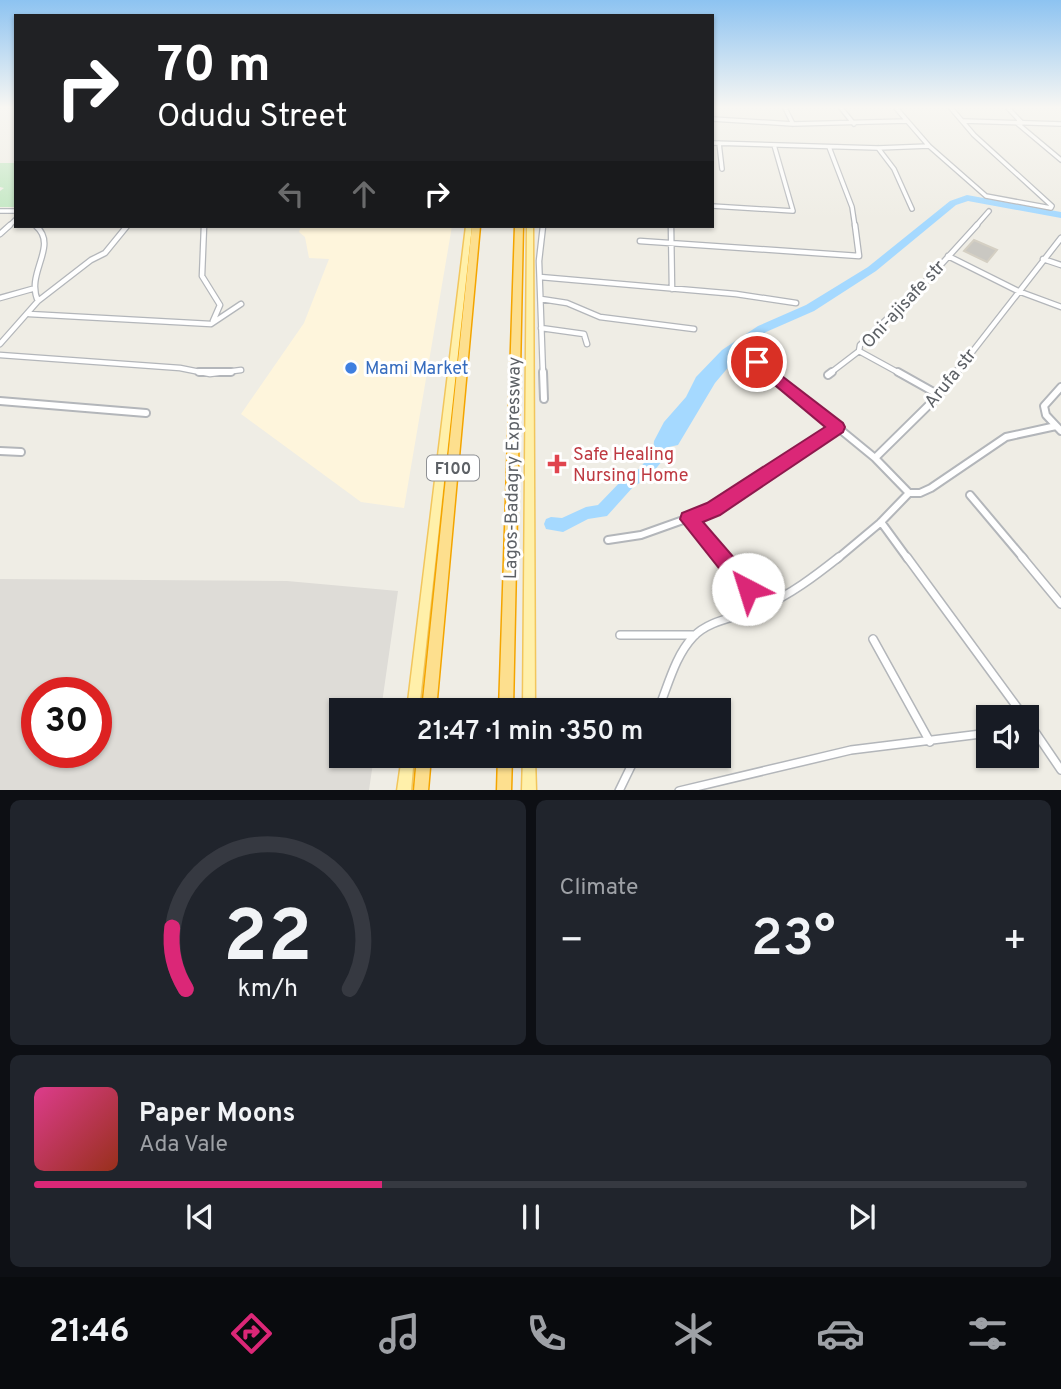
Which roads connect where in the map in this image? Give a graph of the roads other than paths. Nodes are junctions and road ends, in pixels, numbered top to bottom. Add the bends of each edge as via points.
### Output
1 (719, 145) edge
2 (770, 145) edge
3 (774, 145) junction
4 (985, 145) edge
5 (1044, 145) edge
6 (929, 146) joint
7 (829, 147) junction
8 (878, 148) junction
9 (1061, 160) edge
10 (722, 169) dead end
11 (714, 206) edge
12 (912, 209) dead end
13 (989, 211) dead end
14 (14, 221) edge
15 (39, 228) edge
16 (125, 228) edge
17 (204, 228) edge
18 (469, 228) edge
19 (476, 228) edge
20 (519, 228) edge
21 (530, 228) edge
22 (542, 228) edge
23 (671, 228) edge
24 (0, 234) edge
25 (1061, 238) edge
26 (640, 241) dead end
27 (671, 242) junction
28 (948, 256) junction
29 (1044, 258) junction
30 (1061, 265) edge
31 (540, 277) junction
32 (32, 289) junction
33 (672, 289) junction
34 (1018, 291) junction
35 (0, 298) edge
36 (541, 299) junction
37 (38, 301) junction
38 (796, 303) dead end
39 (241, 304) dead end
40 (1061, 307) edge
41 (29, 314) junction
42 (211, 324) junction
43 (541, 328) junction
44 (694, 329) dead end
45 (0, 344) edge
46 (587, 344) dead end
47 (859, 351) junction
48 (0, 355) edge
49 (757, 362) dead end
50 (241, 370) dead end
51 (828, 375) dead end
52 (1061, 387) edge
53 (939, 395) junction
54 (544, 399) dead end
55 (0, 401) edge
56 (146, 413) dead end
57 (837, 427) junction
58 (1058, 428) edge
59 (0, 451) edge
60 (21, 452) dead end
61 (875, 458) junction
62 (909, 493) junction
63 (971, 495) dead end
64 (689, 519) junction
65 (881, 522) junction
66 (608, 540) dead end
67 (1061, 604) edge
68 (763, 607) junction
69 (620, 635) dead end
70 (695, 635) junction
71 (873, 639) dead end
72 (414, 698) edge
73 (430, 698) edge
74 (506, 698) edge
75 (529, 698) edge
76 (663, 698) edge
77 (1015, 705) edge
78 (976, 735) edge
79 (1039, 739) edge
80 (930, 742) junction
81 (407, 768) edge
82 (423, 768) edge
83 (505, 768) edge
84 (529, 768) edge
85 (630, 768) edge
86 (1061, 770) edge
87 (404, 790) edge
88 (421, 790) edge
89 (504, 790) edge
90 (529, 790) edge
91 (619, 790) edge
92 (679, 790) edge

1 - 10 street
2 - 3 street
3 - 7 street
3 - 11 street via 793,211
4 - 6 street via 1051,208 986,196
5 - 9 street
6 - 8 street
7 - 8 street
7 - 27 street via 852,206 859,256
8 - 12 street via 894,169
13 - 28 street, Oni-ajisafe str
14 - 24 street
15 - 32 street via 46,249 36,266
16 - 37 street via 105,253
17 - 42 street via 202,276 220,305
18 - 72 main road
19 - 73 highway, F100
20 - 74 highway, Lagos-Badagry Expressway
21 - 75 main road, Lagos-Badagry Expressway
22 - 31 street
23 - 27 street
25 - 29 street, Arufa str
26 - 27 street
27 - 33 street
28 - 34 street, Oni-ajisafe str
28 - 47 street, Oni-ajisafe str
29 - 30 street
29 - 34 street, Arufa str
31 - 33 street
31 - 36 street
32 - 35 street
32 - 37 street
33 - 38 street
34 - 40 street, Oni-ajisafe str
34 - 53 street, Arufa str
36 - 43 street
36 - 44 street via 567,303 600,317
37 - 41 street
39 - 42 street
41 - 42 street
41 - 45 street
43 - 46 street via 584,334
43 - 54 street
47 - 51 street, Oni-ajisafe str
47 - 53 street, Oni-ajisafe str
48 - 50 street via 180,368 206,376
49 - 57 street
52 - 58 street via 1044,406
53 - 61 street, Arufa str
55 - 56 street
57 - 61 street
57 - 64 street via 714,509
58 - 62 street via 1006,437 931,488
59 - 60 street
61 - 62 street
62 - 65 street
63 - 67 street
64 - 66 street via 641,536
64 - 68 street
65 - 68 street via 829,565
65 - 77 street
68 - 70 street via 707,626
69 - 70 street
70 - 76 street
71 - 80 street
78 - 80 street
79 - 86 street
80 - 92 street via 850,750
81 - 87 main road
82 - 88 highway
83 - 89 highway
84 - 90 main road
85 - 91 street

